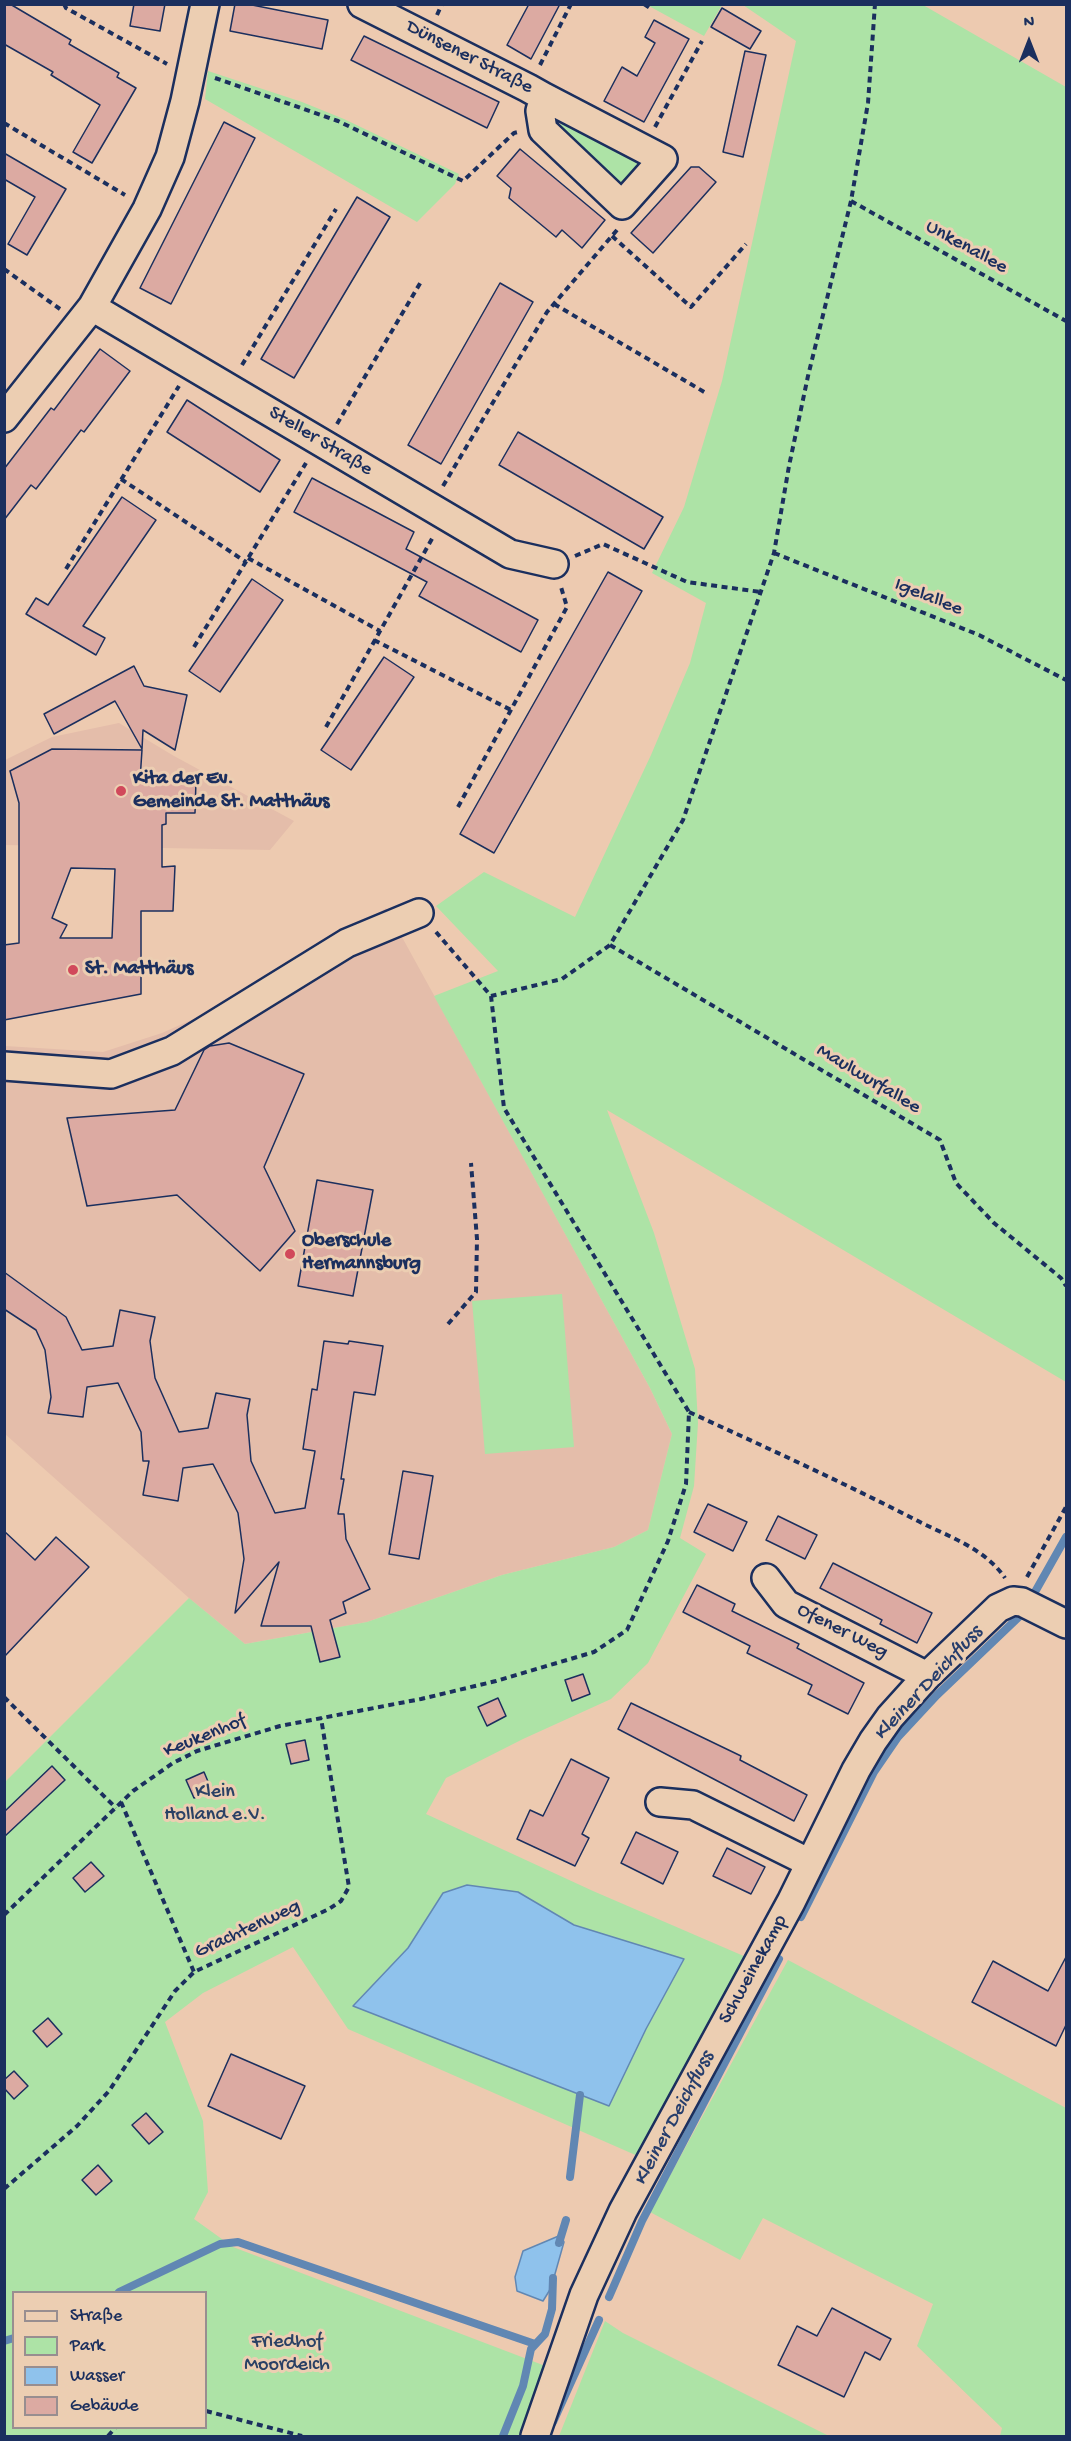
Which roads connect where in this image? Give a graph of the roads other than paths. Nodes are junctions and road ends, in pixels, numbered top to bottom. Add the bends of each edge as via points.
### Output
1 (205, 4) edge
2 (362, 4) edge
3 (536, 92) junction
4 (86, 315) junction
5 (4, 418) edge
6 (554, 564) road end
7 (419, 913) road end
8 (4, 1066) edge
9 (765, 1578) dead end
10 (1066, 1624) edge
11 (927, 1676) junction
12 (660, 1802) dead end
13 (810, 1863) junction
14 (535, 2436) edge

1 - 4 street via 170,157 147,208
2 - 3 street, Dünsener Straße
3 - 3 street, Dünsener Straße via 543,130 622,205 663,159
4 - 5 street
4 - 6 street, Steller Straße via 192,366 510,554
7 - 8 street via 347,943 172,1051 111,1074
9 - 11 street, Ofener Weg via 786,1604
10 - 11 street, Schweinekamp via 1035,1607 1013,1601 998,1608
11 - 13 street, Schweinekamp via 873,1741
12 - 13 street via 693,1805
13 - 14 street, Schweinekamp via 623,2211 584,2295

